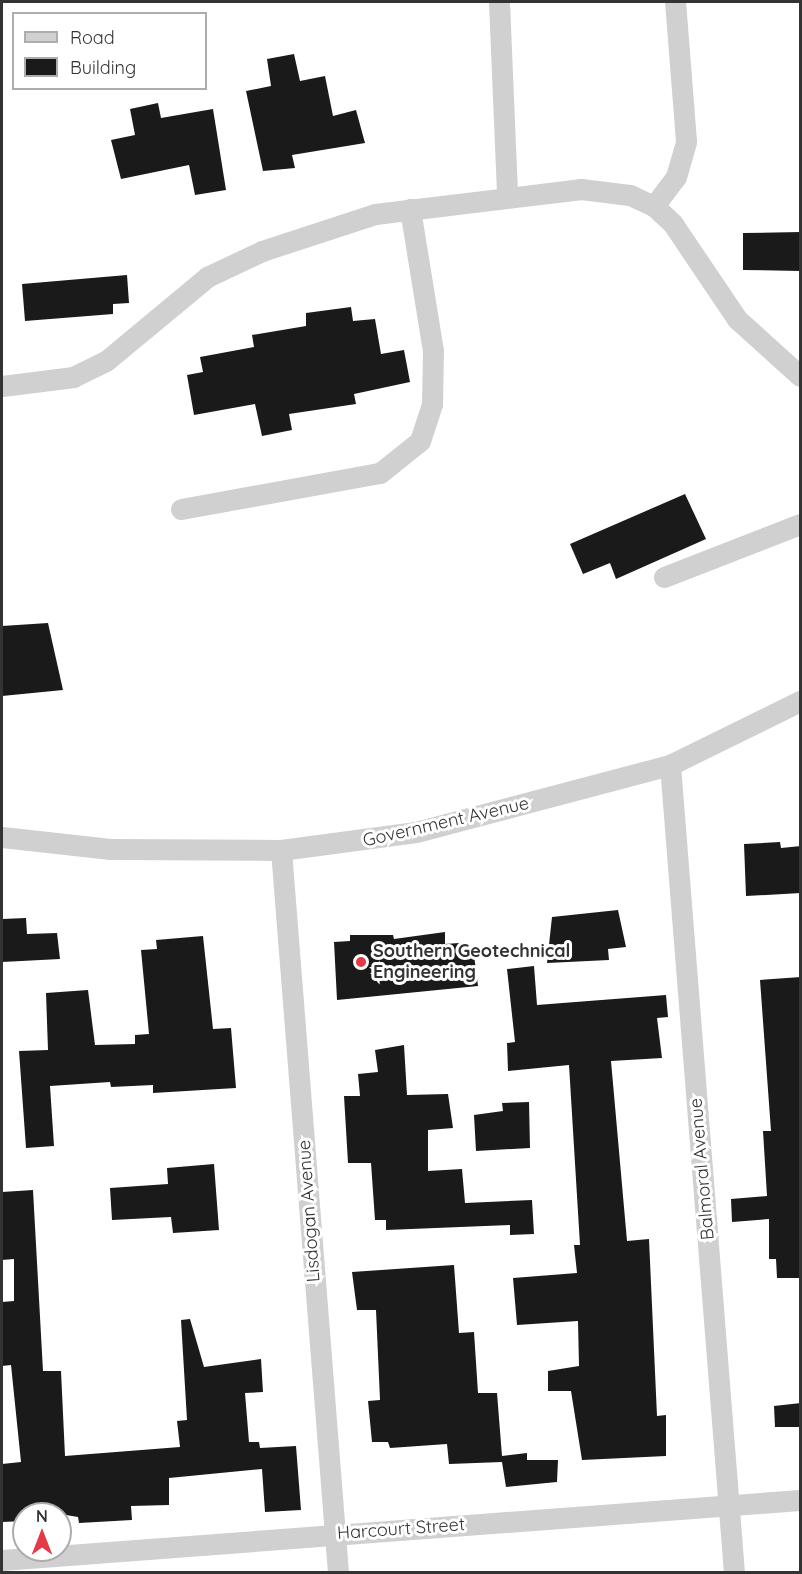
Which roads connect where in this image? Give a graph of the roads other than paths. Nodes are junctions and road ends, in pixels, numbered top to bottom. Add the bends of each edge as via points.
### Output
1 (500, 2) edge
2 (675, 2) edge
3 (507, 196) junction
4 (654, 206) junction
5 (410, 209) junction
6 (801, 376) edge
7 (2, 386) edge
8 (181, 509) dead end
9 (801, 524) edge
10 (664, 577) dead end
11 (801, 701) edge
12 (670, 765) junction
13 (2, 837) edge
14 (281, 849) junction
15 (801, 1500) edge
16 (729, 1506) junction
17 (334, 1534) junction
18 (2, 1560) edge
19 (338, 1572) edge
20 (734, 1572) edge

1 - 3 street
2 - 4 street via 686,141 676,177
3 - 4 street via 606,190
3 - 5 street
4 - 6 street via 673,225 737,319
5 - 7 street via 375,214 262,251 207,277 106,362 73,377
5 - 8 street via 433,351 432,404 420,441 380,473
9 - 10 street
11 - 12 street, Government Avenue
12 - 14 street, Government Avenue via 416,832
12 - 16 street, Balmoral Avenue
13 - 14 street, Government Avenue via 110,849
14 - 17 street, Lisdogan Avenue
15 - 16 street, Harcourt Street
16 - 17 street, Harcourt Street
16 - 20 street, Balmoral Avenue
17 - 18 street, Harcourt Street
17 - 19 street, Lisdogan Avenue

